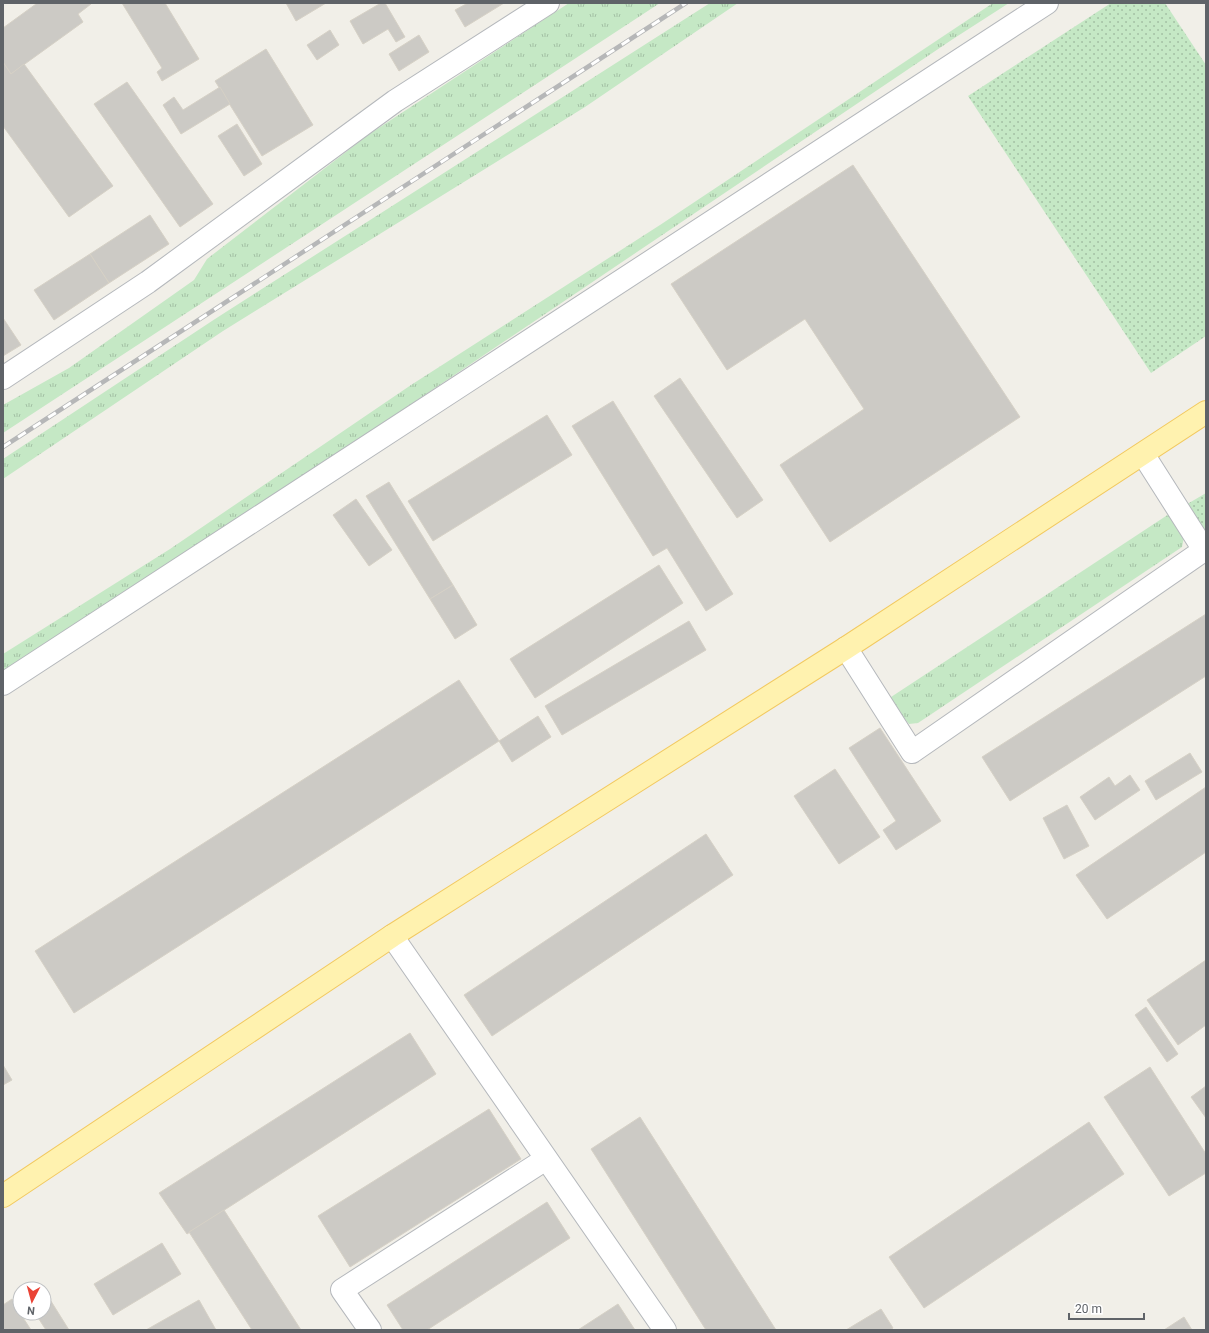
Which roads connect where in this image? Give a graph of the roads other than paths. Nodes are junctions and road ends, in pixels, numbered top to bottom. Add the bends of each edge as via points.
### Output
1 (548, 3) edge
2 (1047, 3) edge
3 (3, 378) edge
4 (1206, 412) edge
5 (1143, 454) junction
6 (846, 648) junction
7 (3, 684) edge
8 (392, 936) junction
9 (546, 1159) junction
10 (3, 1196) edge
11 (370, 1330) edge
12 (665, 1330) edge

1 - 3 street via 395,101 148,282
2 - 7 street
4 - 5 main road
5 - 6 main road
5 - 6 street via 1204,550 912,752
6 - 8 main road
8 - 9 street
8 - 10 main road
9 - 11 street via 342,1290
9 - 12 street

